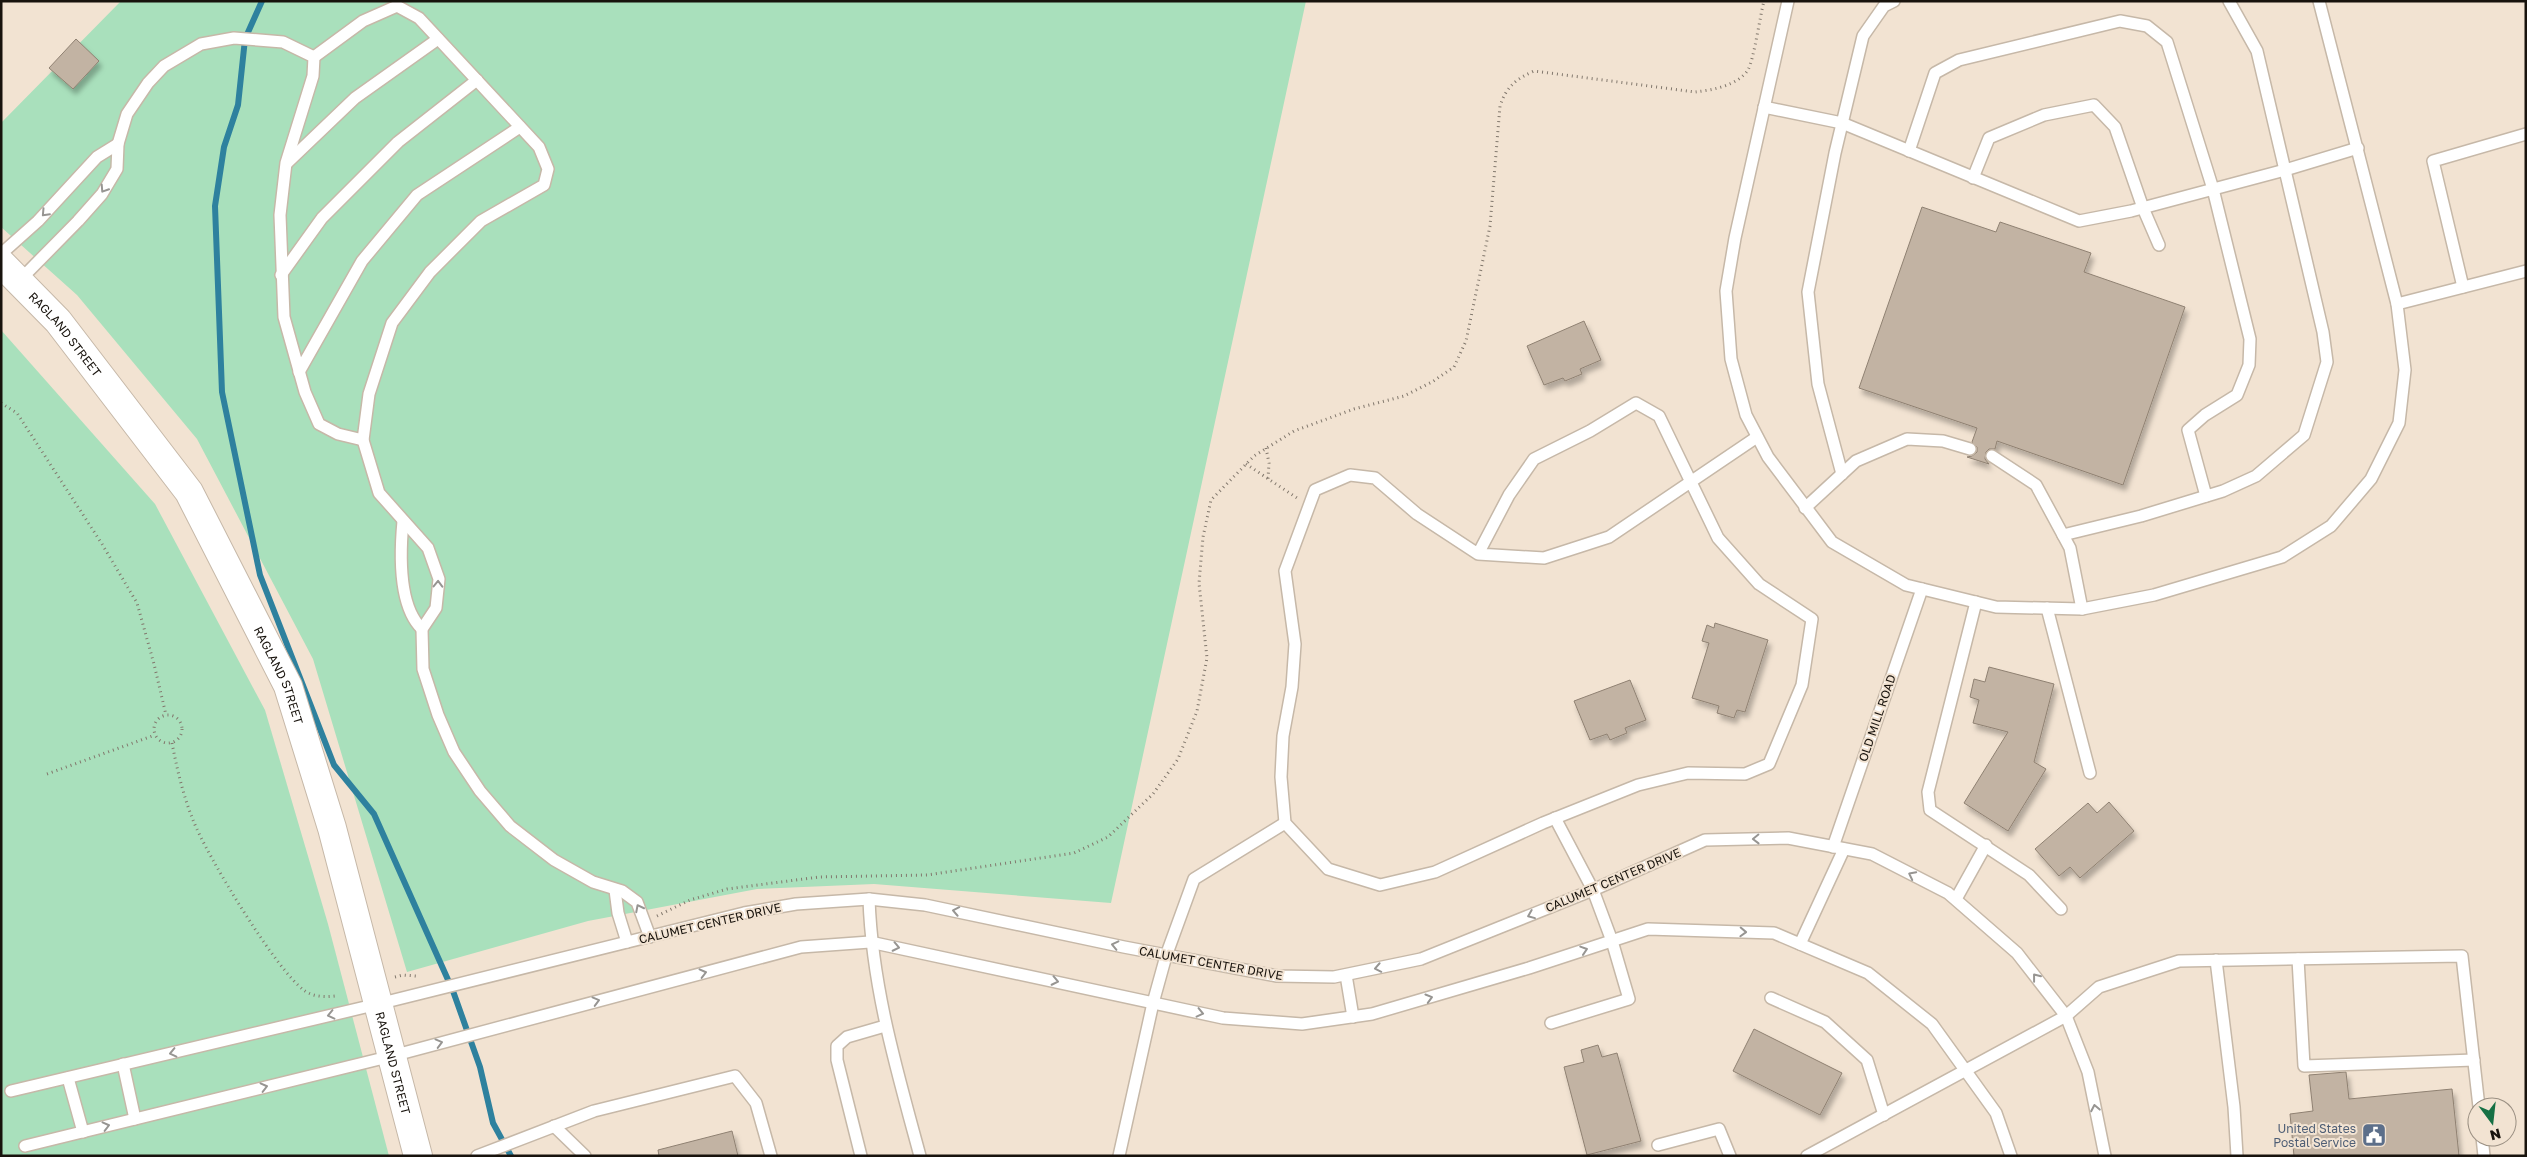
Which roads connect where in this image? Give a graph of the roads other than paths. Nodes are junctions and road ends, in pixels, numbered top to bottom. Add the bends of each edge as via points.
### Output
1 (1788, 1) edge
2 (1894, 1) edge
3 (2229, 1) edge
4 (2319, 1) edge
5 (438, 39) junction
6 (314, 57) junction
7 (477, 80) junction
8 (1764, 107) junction
9 (1842, 124) junction
10 (520, 127) junction
11 (2526, 134) edge
12 (118, 144) junction
13 (2358, 148) junction
14 (1909, 151) junction
15 (286, 163) junction
16 (2285, 170) junction
17 (1973, 178) junction
18 (2213, 189) junction
19 (2143, 208) junction
20 (2159, 245) dead end
21 (1, 254) edge
22 (2526, 271) edge
23 (10, 272) edge
24 (281, 276) junction
25 (2463, 288) junction
26 (2397, 304) junction
27 (299, 372) junction
28 (1758, 436) junction
29 (364, 440) junction
30 (1970, 449) dead end
31 (1992, 456) dead end
32 (1842, 474) junction
33 (1692, 481) junction
34 (2206, 496) junction
35 (1805, 508) junction
36 (402, 522) junction
37 (2063, 535) junction
38 (1478, 554) junction
39 (1922, 589) junction
40 (1976, 602) junction
41 (2047, 608) junction
42 (2082, 609) junction
43 (422, 629) junction
44 (2090, 773) dead end
45 (1555, 818) junction
46 (1285, 823) junction
47 (1986, 845) junction
48 (1838, 848) junction
49 (615, 890) junction
50 (1593, 890) junction
51 (869, 899) junction
52 (1956, 900) junction
53 (2061, 909) dead end
54 (650, 937) junction
55 (1612, 941) junction
56 (627, 942) junction
57 (870, 942) junction
58 (1800, 944) junction
59 (1166, 956) junction
60 (2298, 959) junction
61 (2216, 960) junction
62 (1346, 974) junction
63 (1771, 998) dead end
64 (1153, 1002) junction
65 (378, 1004) junction
66 (2066, 1016) junction
67 (1353, 1017) junction
68 (1551, 1023) dead end
69 (886, 1026) junction
70 (392, 1056) junction
71 (2474, 1060) junction
72 (122, 1064) junction
73 (1965, 1071) junction
74 (68, 1078) junction
75 (11, 1091) dead end
76 (2478, 1097) edge
77 (1884, 1114) junction
78 (135, 1119) junction
79 (554, 1126) junction
80 (83, 1132) junction
81 (1658, 1145) dead end
82 (25, 1146) dead end
83 (418, 1156) edge
84 (477, 1156) edge
85 (585, 1156) edge
86 (771, 1156) edge
87 (861, 1156) edge
88 (920, 1156) edge
89 (1119, 1156) edge
90 (1730, 1156) edge
91 (1807, 1156) edge
92 (2011, 1156) edge
93 (2105, 1156) edge
94 (2237, 1156) edge

1 - 8 lane
2 - 9 lane via 1884,6 1863,36
3 - 16 lane via 2257,51
4 - 13 lane
5 - 6 lane via 419,18 397,6 363,21
5 - 7 lane
5 - 15 lane via 355,98
6 - 12 lane via 284,42 234,38 201,44 164,66 148,83 127,114
6 - 15 lane via 313,76
7 - 10 lane
7 - 24 lane via 398,142 322,218
8 - 9 lane
8 - 28 lane via 1726,291 1732,359 1746,415
9 - 14 lane
9 - 32 lane via 1808,292 1818,384
10 - 27 lane via 417,195 362,261
10 - 29 lane via 539,147 548,169 544,185 481,221 430,272 392,323 369,394
11 - 25 lane via 2433,161
12 -> 21 lane via 97,157 38,221
12 -> 23 lane via 116,169 102,194 78,221
13 - 16 lane
13 - 26 lane
14 - 17 lane
14 - 18 lane via 1935,73 1959,60 2120,21 2148,26 2168,42
15 - 24 lane via 280,215
16 - 18 lane
16 - 34 lane via 2324,332 2327,362 2304,436 2256,476
17 - 19 lane via 2079,221
17 - 19 lane via 1989,138 2044,115 2094,105 2115,127
18 - 19 lane
18 - 34 lane via 2250,339 2249,366 2237,395 2188,430
19 - 20 lane
22 - 25 lane
23 - 65 street, RAGLAND STREET via 58,321 189,492 288,686 332,828
24 - 27 lane via 284,317
25 - 26 lane
26 - 42 lane via 2405,370 2399,423 2371,479 2331,526 2282,557 2154,595
27 - 29 lane via 318,424 338,434
28 - 33 lane
28 - 35 lane via 1768,457
29 - 36 lane via 379,493
30 - 32 lane via 1943,441 1907,438 1856,461
31 - 37 lane via 2036,485
32 - 35 lane
33 - 38 lane via 1609,537 1544,558
33 - 38 lane via 1659,416 1636,402 1590,431 1534,459 1509,495
33 - 45 lane via 1718,538 1758,584 1812,619 1802,685 1769,764 1745,774 1688,773 1638,785
34 - 37 lane
35 - 39 lane via 1832,542 1906,585
36 - 43 lane via 400,552 407,604 414,621
43 -> 36 lane via 436,608 439,578 428,548
37 - 42 lane via 2070,548
38 - 46 lane via 1417,514 1375,478 1350,475 1315,490 1285,571 1295,644 1281,778
39 - 40 lane
39 - 48 lane, OLD MILL ROAD
40 - 41 lane via 1996,607
40 - 47 lane via 1928,792 1930,810
41 - 42 lane
41 - 44 lane
43 - 49 lane via 423,669 438,715 454,752 480,791 510,826 554,860 593,882
45 - 46 lane via 1436,872 1380,885 1328,869
45 - 50 lane
46 - 59 lane via 1194,879
47 - 52 lane
47 - 53 lane via 2029,875
48 -> 50 lane, CALUMET CENTER DRIVE via 1788,838 1705,840
52 -> 48 lane, CALUMET CENTER DRIVE via 1872,854
48 - 58 lane, OLD MILL ROAD
54 -> 49 lane via 637,902
49 - 56 lane
50 - 55 lane
50 -> 62 lane, CALUMET CENTER DRIVE via 1421,959
51 - 54 lane, CALUMET CENTER DRIVE via 796,904 744,913
51 - 57 lane
59 -> 51 lane, CALUMET CENTER DRIVE via 925,905
66 -> 52 lane, CALUMET CENTER DRIVE via 2017,953
54 - 56 lane, CALUMET CENTER DRIVE
55 -> 58 lane via 1648,929 1774,933
67 -> 55 lane
55 - 68 lane via 1629,999
56 - 65 lane, CALUMET CENTER DRIVE
57 -> 64 lane
57 - 69 lane
70 -> 57 lane via 801,947
58 - 73 lane via 1868,973 1932,1024
59 - 62 lane, CALUMET CENTER DRIVE via 1277,976 1334,977
59 - 64 lane
60 - 61 lane
60 - 71 lane via 2462,956
60 - 71 lane via 2304,1066
61 - 66 lane via 2180,961 2099,987
61 - 94 lane
62 - 67 lane
63 - 77 lane via 1825,1022 1867,1060
64 -> 67 lane via 1223,1018 1302,1024
64 - 89 lane
65 - 70 street, RAGLAND STREET
65 -> 72 lane, CALUMET CENTER DRIVE
66 - 73 lane
93 -> 66 lane, CALUMET CENTER DRIVE via 2088,1072
69 - 87 lane via 847,1037 837,1046 837,1060
69 - 88 lane
78 -> 70 lane
70 - 83 street, RAGLAND STREET
71 - 76 lane
72 - 74 lane, CALUMET CENTER DRIVE
72 - 78 lane
73 - 77 lane
73 - 92 lane via 1996,1113
74 - 75 lane, CALUMET CENTER DRIVE
74 - 80 lane
77 - 91 lane
80 -> 78 lane
79 - 84 lane
79 - 85 lane
79 - 86 lane via 594,1110 735,1076 756,1103
80 - 82 lane
81 - 90 lane via 1719,1129

